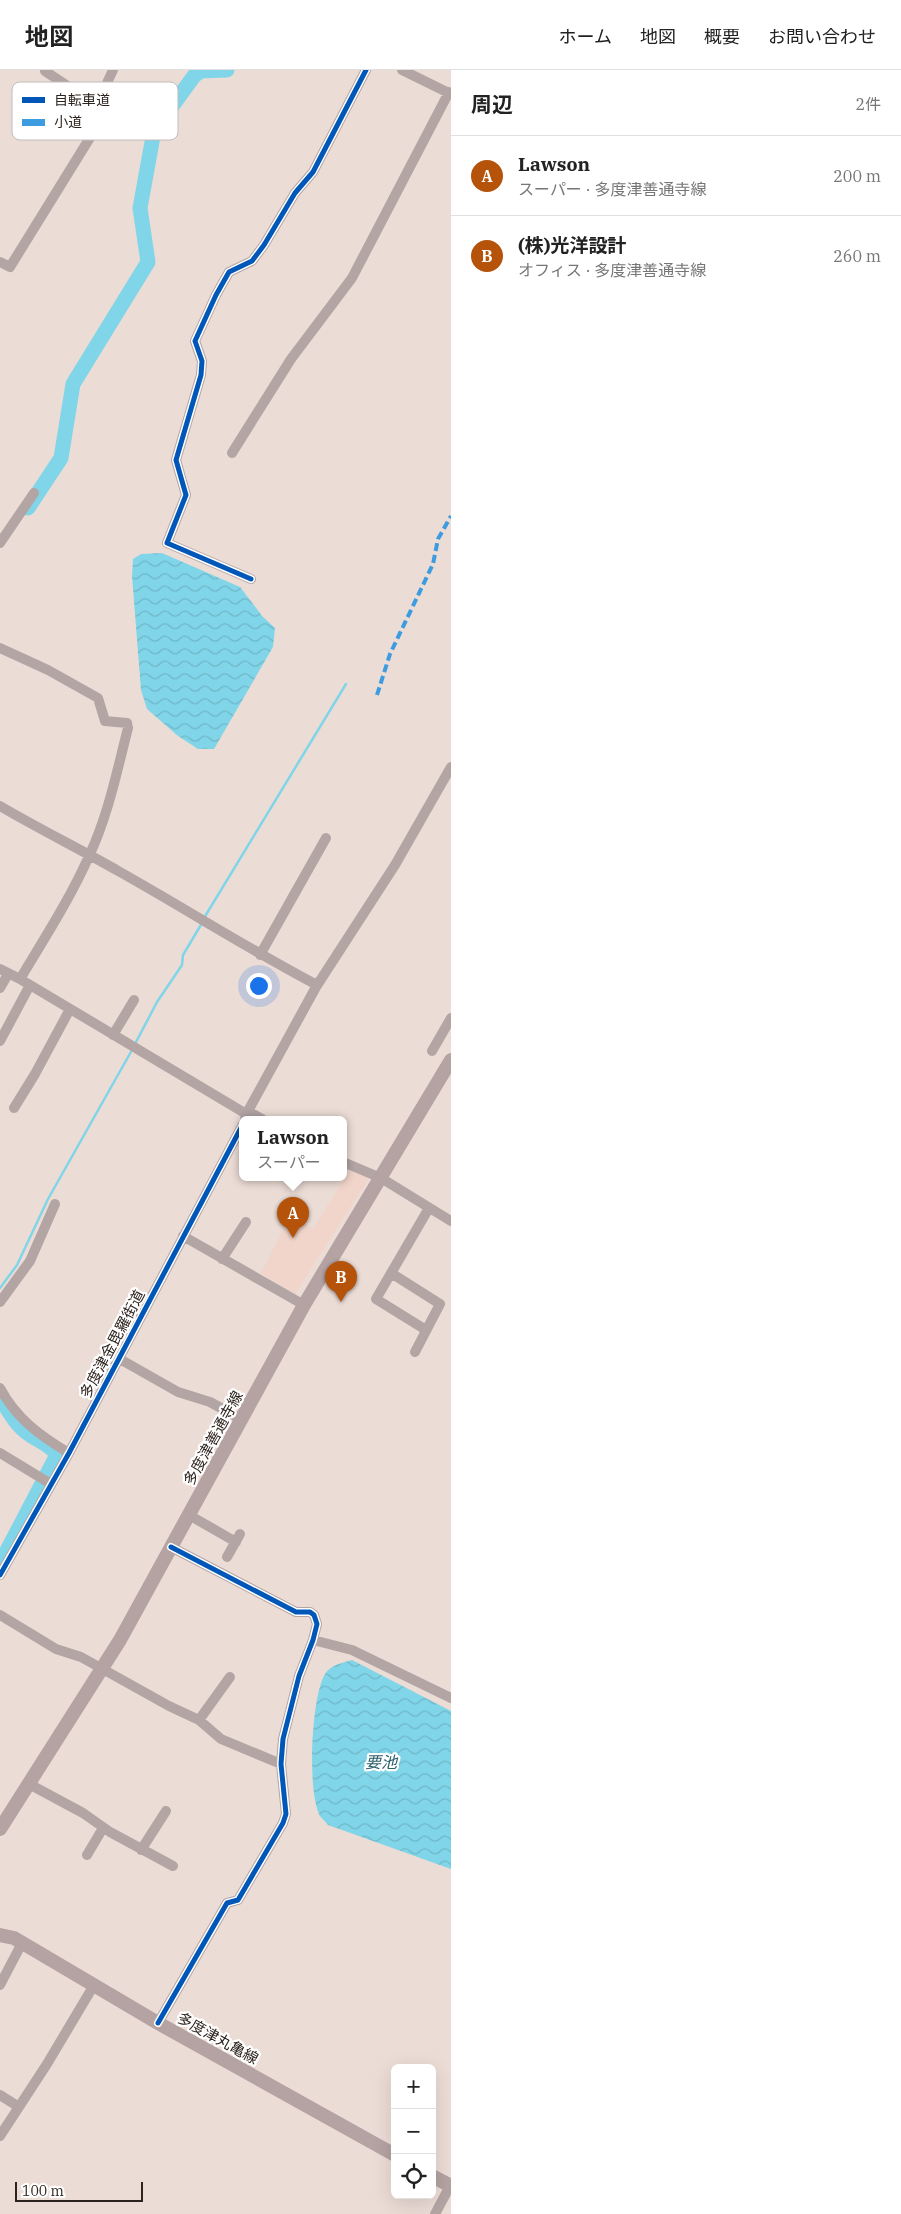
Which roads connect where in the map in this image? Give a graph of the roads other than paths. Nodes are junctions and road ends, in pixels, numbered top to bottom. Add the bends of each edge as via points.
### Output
1 (113, 70) edge
2 (366, 70) edge
3 (402, 70) edge
4 (45, 71) dead end
5 (65, 82) edge
6 (107, 82) edge
7 (450, 93) edge
8 (89, 140) edge
9 (0, 262) edge
10 (232, 453) dead end
11 (34, 493) dead end
12 (0, 544) edge
13 (251, 579) dead end
14 (0, 648) edge
15 (451, 767) edge
16 (0, 806) edge
17 (326, 838) dead end
18 (90, 856) junction
19 (260, 955) junction
20 (4, 972) edge
21 (20, 979) junction
22 (30, 985) junction
23 (318, 985) junction
24 (0, 988) edge
25 (134, 1000) dead end
26 (70, 1009) junction
27 (451, 1018) edge
28 (113, 1035) junction
29 (0, 1041) edge
30 (432, 1051) dead end
31 (451, 1061) edge
32 (14, 1108) dead end
33 (244, 1116) edge
34 (247, 1116) edge
35 (239, 1130) edge
36 (347, 1164) edge
37 (381, 1178) junction
38 (55, 1204) dead end
39 (430, 1208) junction
40 (451, 1221) edge
41 (246, 1222) dead end
42 (183, 1236) junction
43 (222, 1259) junction
44 (391, 1273) junction
45 (0, 1302) edge
46 (304, 1305) junction
47 (426, 1330) junction
48 (415, 1352) dead end
49 (118, 1358) junction
50 (0, 1388) edge
51 (241, 1419) junction
52 (0, 1453) edge
53 (69, 1453) junction
54 (51, 1484) junction
55 (189, 1515) junction
56 (171, 1547) junction
57 (227, 1557) dead end
58 (0, 1576) edge
59 (0, 1615) edge
60 (313, 1640) junction
61 (102, 1668) junction
62 (230, 1677) dead end
63 (451, 1698) edge
64 (199, 1720) junction
65 (281, 1764) junction
66 (29, 1784) junction
67 (166, 1811) dead end
68 (103, 1828) junction
69 (0, 1829) edge
70 (141, 1850) junction
71 (87, 1855) dead end
72 (173, 1866) dead end
73 (0, 1934) edge
74 (22, 1943) junction
75 (0, 1985) edge
76 (94, 1985) junction
77 (158, 2023) junction
78 (0, 2095) edge
79 (19, 2108) junction
80 (0, 2136) edge
81 (393, 2154) edge
82 (436, 2178) edge
83 (451, 2185) edge
84 (435, 2214) edge

1 - 6 street
2 - 13 street via 313,172 294,193 252,261 229,272 196,341 202,361 201,375 176,460 186,495 167,543
3 - 7 street
4 - 5 street
7 - 10 street via 352,278 291,359
8 - 9 street via 10,267
11 - 12 street
14 - 18 street via 98,698 105,721 127,723 108,806
15 - 23 street, 多度津金毘羅街道
16 - 18 street
17 - 19 street
18 - 19 street
18 - 21 street
19 - 23 street
20 - 21 street
20 - 24 street
21 - 22 street
22 - 26 street
22 - 29 street via 12,1028
23 - 34 street, 多度津金毘羅街道
25 - 28 street
26 - 28 street
26 - 32 street
27 - 30 street
28 - 33 street
31 - 37 main road, 多度津善通寺線
35 - 42 street, 多度津金毘羅街道
36 - 37 street
37 - 39 street
37 - 46 main road, 多度津善通寺線
38 - 45 street via 30,1261
39 - 40 street
39 - 44 street
41 - 43 street
42 - 43 street
42 - 49 street, 多度津金毘羅街道
43 - 46 street
44 - 47 street via 440,1304
44 - 47 street via 376,1299
46 - 51 main road, 多度津善通寺線
47 - 48 street
49 - 51 street via 178,1392 210,1402
49 - 53 street, 多度津金毘羅街道
50 - 53 street via 26,1423 43,1438
51 - 55 main road, 多度津善通寺線
52 - 54 street
53 - 54 street, 多度津金毘羅街道
54 - 58 street, 多度津金毘羅街道
55 - 56 main road, 多度津善通寺線
55 - 57 street via 238,1538
56 - 60 street via 296,1612 310,1612 317,1624
56 - 61 main road, 多度津善通寺線
59 - 61 street via 56,1649
60 - 63 street via 352,1650
60 - 65 street via 299,1676 283,1739
61 - 64 street
61 - 66 main road, 多度津善通寺線
62 - 64 street via 219,1701
64 - 65 street via 221,1739
65 - 77 street via 286,1814 283,1824 238,1900 228,1903
66 - 68 street
66 - 69 main road, 多度津善通寺線
67 - 70 street
68 - 70 street
68 - 71 street
70 - 72 street
73 - 74 main road, 多度津丸亀線
74 - 75 street
74 - 76 main road, 多度津丸亀線
76 - 77 main road, 多度津丸亀線
76 - 79 street
77 - 81 main road, 多度津丸亀線
78 - 79 street
79 - 80 street
82 - 83 main road
83 - 84 street

